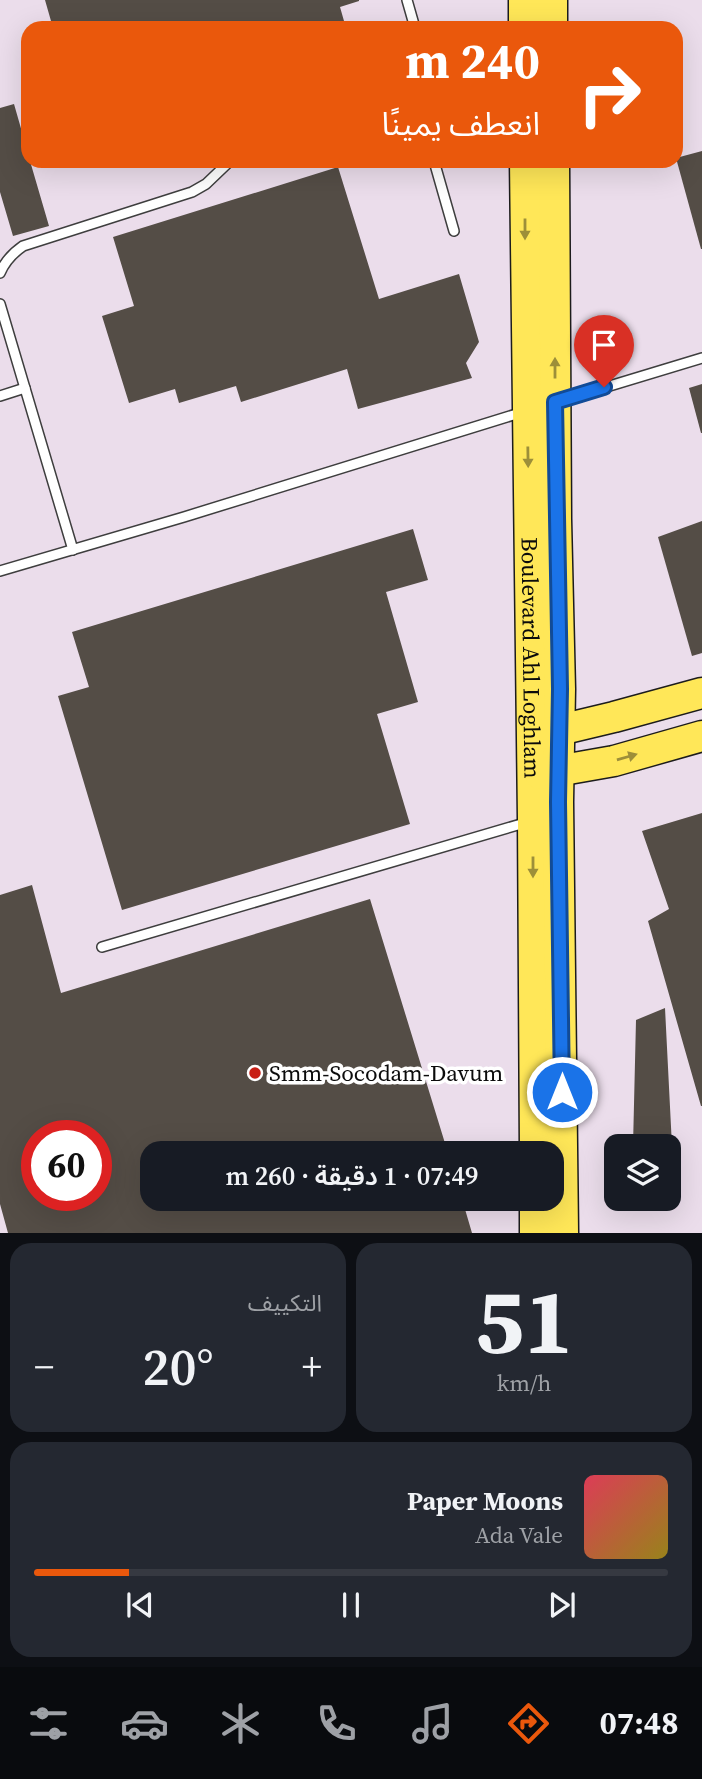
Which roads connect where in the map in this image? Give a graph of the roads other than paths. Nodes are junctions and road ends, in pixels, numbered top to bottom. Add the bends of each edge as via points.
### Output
1 (407, 0) edge
2 (524, 0) edge
3 (552, 0) edge
4 (413, 21) edge
5 (524, 21) edge
6 (552, 21) edge
7 (223, 168) edge
8 (436, 168) edge
9 (525, 168) edge
10 (554, 168) edge
11 (454, 231) dead end
12 (0, 273) edge
13 (0, 304) edge
14 (4, 330) edge
15 (702, 358) edge
16 (25, 388) junction
17 (0, 396) edge
18 (541, 407) junction
19 (73, 550) junction
20 (0, 571) edge
21 (702, 693) edge
22 (546, 733) junction
23 (702, 736) edge
24 (546, 773) junction
25 (533, 820) junction
26 (102, 947) dead end
27 (535, 1141) edge
28 (535, 1211) edge
29 (535, 1233) edge
30 (563, 1233) edge

1 - 4 lane
2 - 5 main road
3 - 6 main road
7 - 12 lane via 192,192 23,246
8 - 11 lane
9 -> 18 main road, Boulevard Ahl Loghlam
18 -> 10 main road, Boulevard Ahl Loghlam
13 - 14 lane
14 - 16 lane
15 - 18 lane
16 - 17 lane
16 - 19 lane
18 - 19 lane
18 - 22 main road, Boulevard Ahl Loghlam
19 - 20 lane
21 - 22 main road
22 - 24 main road, Boulevard Ahl Loghlam
24 -> 23 main road via 614,761
24 - 25 main road, Boulevard Ahl Loghlam
24 - 30 main road, Boulevard Ahl Loghlam via 558,802
25 - 26 lane
25 -> 27 main road, Boulevard Ahl Loghlam
28 - 29 main road

